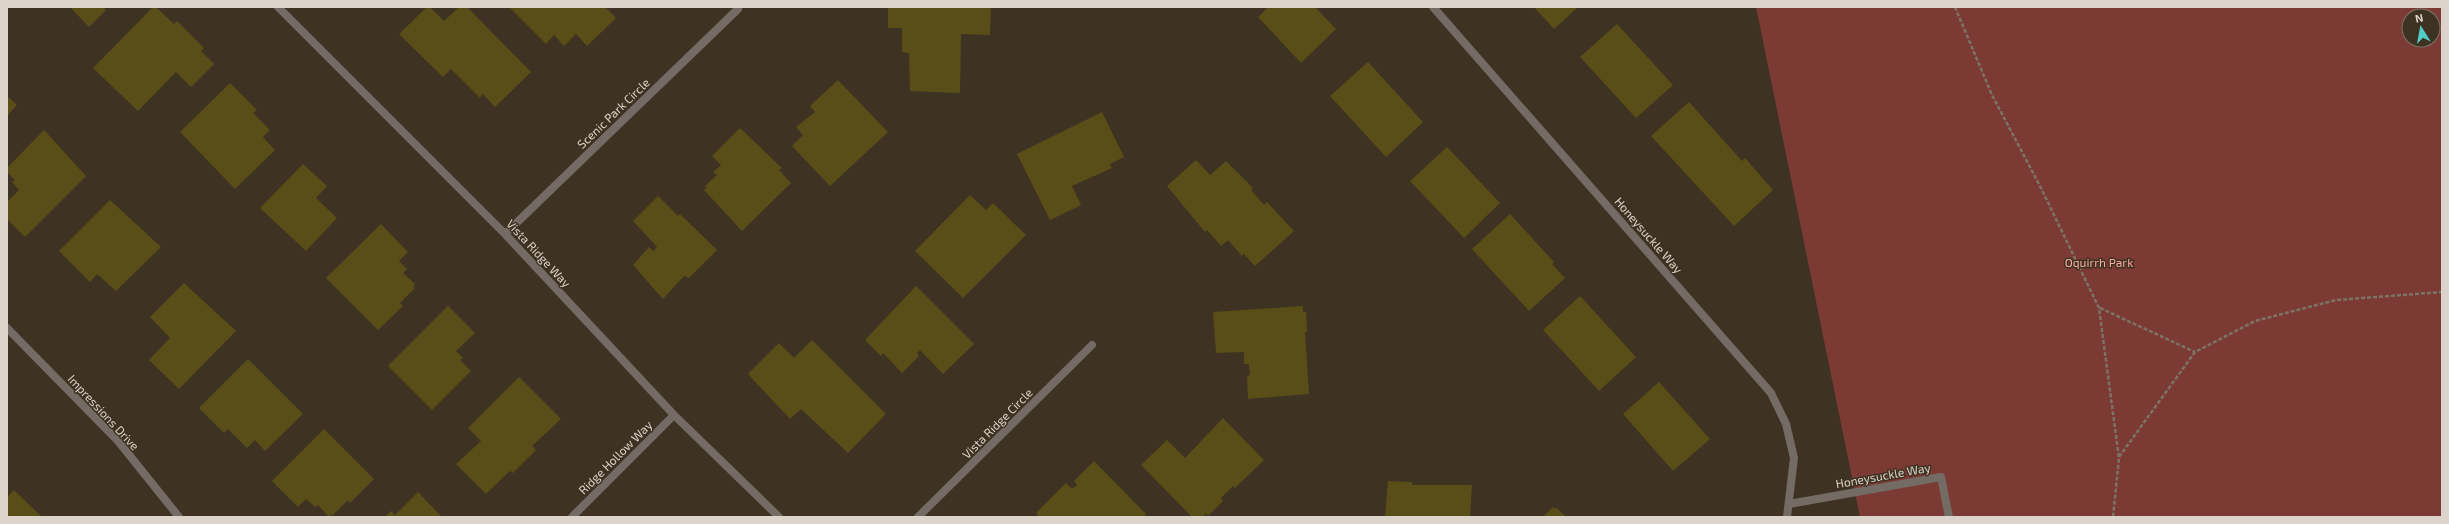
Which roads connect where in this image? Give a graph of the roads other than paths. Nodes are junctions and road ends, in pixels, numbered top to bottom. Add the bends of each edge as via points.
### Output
1 (278, 7) edge
2 (1433, 7) edge
3 (738, 9) dead end
4 (505, 234) junction
5 (7, 328) edge
6 (1092, 345) dead end
7 (674, 415) junction
8 (1789, 504) junction
9 (179, 517) edge
10 (572, 517) edge
11 (779, 517) edge
12 (918, 517) edge
13 (1787, 517) edge
14 (1949, 517) edge

1 - 4 street, Vista Ridge Way
2 - 8 street, Honeysuckle Way via 1771,393 1786,424 1794,458
3 - 4 street, Scenic Park Circle
4 - 7 street, Vista Ridge Way
5 - 9 street, Impressions Drive via 118,441
6 - 12 street, Vista Ridge Circle
7 - 10 street, Ridge Hollow Way
7 - 11 street, Vista Ridge Way
8 - 13 street, Honeysuckle Way
8 - 14 street, Honeysuckle Way via 1941,477

